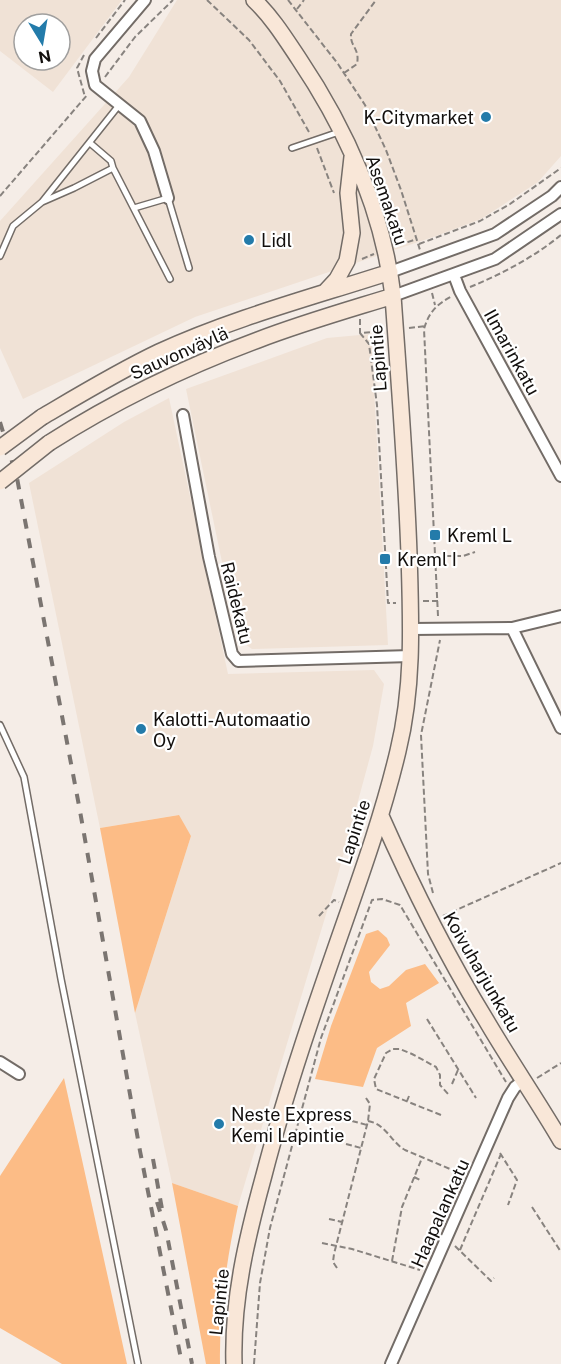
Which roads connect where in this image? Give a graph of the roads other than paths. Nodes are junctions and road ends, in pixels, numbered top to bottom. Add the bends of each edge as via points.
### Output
1 (145, 0) edge
2 (254, 0) edge
3 (120, 104) junction
4 (340, 131) junction
5 (90, 143) junction
6 (292, 148) dead end
7 (352, 157) junction
8 (113, 168) junction
9 (561, 187) edge
10 (168, 198) junction
11 (42, 202) junction
12 (134, 208) junction
13 (561, 214) edge
14 (0, 256) edge
15 (189, 268) dead end
16 (390, 272) junction
17 (454, 275) junction
18 (170, 279) dead end
19 (323, 294) junction
20 (393, 296) junction
21 (183, 415) dead end
22 (0, 448) edge
23 (561, 476) edge
24 (0, 482) edge
25 (561, 616) edge
26 (512, 628) junction
27 (412, 629) junction
28 (411, 656) junction
29 (0, 725) edge
30 (561, 728) edge
31 (381, 816) junction
32 (0, 1062) edge
33 (19, 1074) dead end
34 (532, 1078) junction
35 (561, 1141) edge
36 (138, 1364) edge
37 (234, 1364) edge
38 (391, 1364) edge

1 - 3 street via 95,59 92,71 95,85
2 - 4 main road, Asemakatu via 270,15 325,98
3 - 5 lane
3 - 10 street via 140,121
4 - 6 lane
4 - 7 main road, Asemakatu
5 - 8 lane via 111,160
5 - 11 lane
7 - 16 main road, Asemakatu via 376,216
7 - 19 main road via 348,193 352,234 347,261
8 - 11 lane
8 - 12 lane
9 - 16 street via 495,234
10 - 12 lane
10 - 15 lane
11 - 14 lane via 13,226
12 - 18 lane
13 - 17 street via 495,259
16 - 19 main road, Sauvonväylä
16 - 20 main road, Asemakatu
17 - 20 street
17 - 23 street, Ilmarinkatu
19 - 22 main road, Sauvonväylä, bridge via 160,352 97,384
20 - 24 main road, Sauvonväylä, bridge via 258,339 144,388 49,443
20 - 27 main road, Lapintie
21 - 28 street, Raidekatu via 209,557 232,654 238,661
25 - 26 street
26 - 27 street
26 - 30 street
27 - 28 main road, Lapintie
28 - 31 main road, Lapintie via 399,749
29 - 36 lane via 24,777
31 - 34 main road, Koivuharjunkatu via 438,916 486,1021
31 - 37 main road, Lapintie via 300,1052 254,1210 237,1299
32 - 33 street
34 - 35 main road, Koivuharjunkatu
34 - 38 street, Haapalankatu via 512,1092

